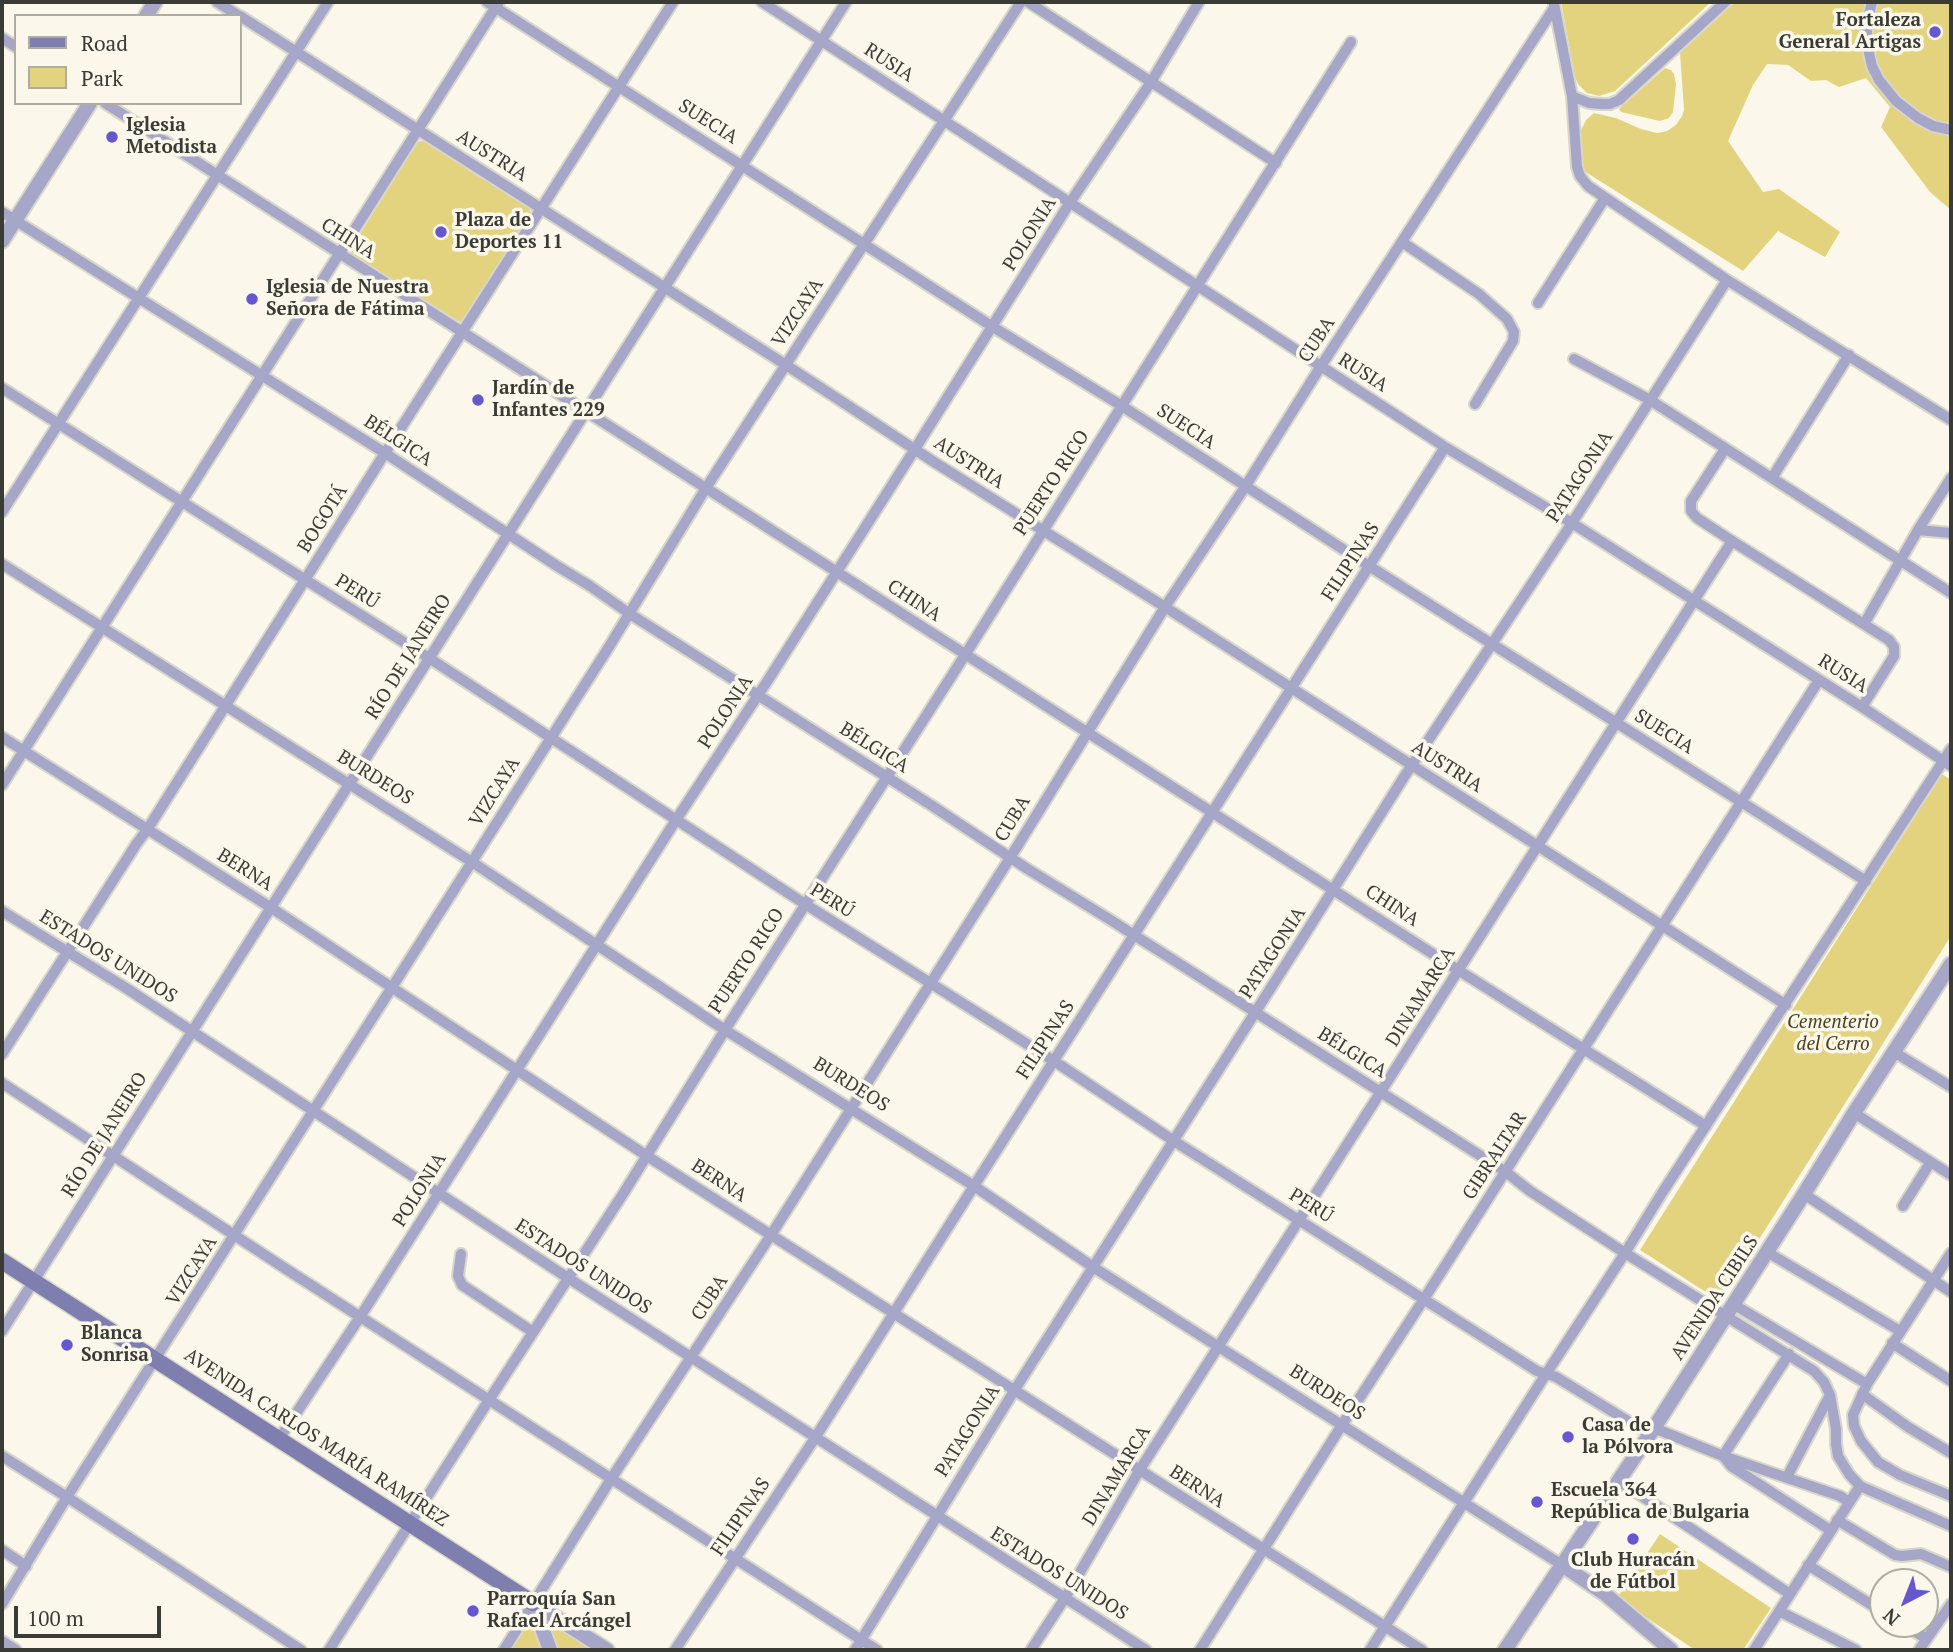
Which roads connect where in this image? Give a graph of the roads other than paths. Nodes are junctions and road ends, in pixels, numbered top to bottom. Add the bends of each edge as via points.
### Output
1 (217, 2) edge
2 (328, 2) edge
3 (673, 2) edge
4 (762, 2) edge
5 (846, 2) edge
6 (1021, 2) edge
7 (1028, 2) edge
8 (1199, 2) edge
9 (1725, 2) edge
10 (1872, 2) edge
11 (494, 4) edge
12 (1554, 5) edge
13 (236, 14) edge
14 (242, 18) edge
15 (820, 39) junction
16 (1351, 42) dead end
17 (295, 53) junction
18 (1151, 82) junction
19 (618, 86) junction
20 (1573, 96) junction
21 (89, 105) edge
22 (108, 105) edge
23 (943, 119) junction
24 (419, 130) junction
25 (1951, 130) edge
26 (1276, 163) junction
27 (744, 165) junction
28 (216, 176) junction
29 (1605, 198) junction
30 (1069, 204) junction
31 (541, 208) junction
32 (2, 212) edge
33 (15, 220) junction
34 (2, 241) edge
35 (1402, 242) junction
36 (864, 244) junction
37 (339, 254) junction
38 (1727, 280) junction
39 (664, 287) junction
40 (1197, 287) junction
41 (138, 297) junction
42 (1538, 303) dead end
43 (993, 327) junction
44 (462, 331) junction
45 (1849, 355) junction
46 (1574, 359) dead end
47 (786, 365) junction
48 (1321, 366) junction
49 (262, 376) junction
50 (2, 388) edge
51 (1650, 400) junction
52 (1475, 404) dead end
53 (1122, 406) junction
54 (586, 411) junction
55 (1951, 420) edge
56 (58, 424) junction
57 (1445, 447) junction
58 (915, 449) junction
59 (1725, 449) junction
60 (385, 453) junction
61 (1772, 478) junction
62 (1951, 478) edge
63 (1245, 487) junction
64 (706, 488) junction
65 (182, 501) junction
66 (2, 512) edge
67 (1572, 523) junction
68 (1918, 530) junction
69 (1042, 531) junction
70 (1951, 533) edge
71 (509, 534) junction
72 (1732, 541) junction
73 (1900, 560) junction
74 (2, 564) edge
75 (1369, 566) junction
76 (836, 572) junction
77 (304, 579) junction
78 (1951, 593) edge
79 (1694, 602) junction
80 (1165, 607) junction
81 (630, 614) junction
82 (1864, 624) junction
83 (102, 628) junction
84 (1493, 644) junction
85 (965, 655) junction
86 (429, 658) junction
87 (1819, 680) junction
88 (1291, 688) junction
89 (757, 695) junction
90 (225, 706) junction
91 (1862, 707) junction
92 (1617, 723) junction
93 (1087, 732) junction
94 (2, 737) edge
95 (551, 738) junction
96 (1951, 749) edge
97 (23, 751) junction
98 (1948, 763) edge
99 (1412, 765) junction
100 (886, 777) junction
101 (2, 785) edge
102 (349, 785) junction
103 (1742, 803) junction
104 (1212, 811) junction
105 (676, 820) junction
106 (147, 830) junction
107 (1538, 846) junction
108 (1010, 858) junction
109 (472, 862) junction
110 (1866, 881) junction
111 (1334, 889) junction
112 (805, 904) junction
113 (270, 906) junction
114 (2, 911) edge
115 (1663, 926) junction
116 (1134, 935) junction
117 (597, 946) junction
118 (66, 952) junction
119 (1951, 964) edge
120 (1458, 970) junction
121 (931, 983) junction
122 (393, 987) junction
123 (1786, 1005) junction
124 (1255, 1012) junction
125 (725, 1030) junction
126 (191, 1031) junction
127 (1584, 1050) junction
128 (1894, 1052) junction
129 (2, 1054) edge
130 (1054, 1061) junction
131 (517, 1070) junction
132 (2, 1083) edge
133 (1951, 1087) edge
134 (1381, 1093) junction
135 (852, 1108) junction
136 (314, 1111) junction
137 (1854, 1113) junction
138 (1706, 1126) junction
139 (1174, 1141) junction
140 (113, 1155) junction
141 (647, 1156) junction
142 (1930, 1163) junction
143 (1506, 1172) junction
144 (1951, 1175) edge
145 (974, 1186) junction
146 (439, 1193) junction
147 (1804, 1194) junction
148 (1903, 1206) dead end
149 (1300, 1219) junction
150 (236, 1235) junction
151 (771, 1235) junction
152 (1767, 1252) junction
153 (1625, 1253) junction
154 (1951, 1253) edge
155 (461, 1254) dead end
156 (2, 1261) edge
157 (1093, 1267) junction
158 (568, 1278) junction
159 (1933, 1280) junction
160 (33, 1281) junction
161 (1951, 1292) edge
162 (1424, 1299) junction
163 (1729, 1311) junction
164 (894, 1313) junction
165 (360, 1317) junction
166 (2, 1331) edge
167 (1900, 1331) junction
168 (533, 1332) junction
169 (1892, 1343) junction
170 (1220, 1346) junction
171 (1789, 1354) junction
172 (692, 1358) junction
173 (156, 1361) junction
174 (1546, 1374) junction
175 (1951, 1381) edge
176 (1865, 1389) junction
177 (1014, 1391) junction
178 (1830, 1395) junction
179 (489, 1400) junction
180 (1342, 1425) junction
181 (1652, 1431) junction
182 (815, 1438) junction
183 (279, 1439) junction
184 (1951, 1453) edge
185 (2, 1456) edge
186 (1723, 1456) junction
187 (1139, 1471) junction
188 (1787, 1477) junction
189 (611, 1479) junction
190 (1619, 1480) junction
191 (1860, 1486) junction
192 (1951, 1496) edge
193 (67, 1497) junction
194 (1464, 1502) junction
195 (1849, 1502) junction
196 (935, 1516) junction
197 (1837, 1520) junction
198 (411, 1523) junction
199 (1951, 1526) edge
200 (1830, 1530) junction
201 (1262, 1549) junction
202 (2, 1550) edge
203 (734, 1558) junction
204 (1562, 1565) junction
205 (1808, 1565) junction
206 (26, 1566) junction
207 (1951, 1567) edge
208 (1790, 1594) junction
209 (1065, 1598) junction
210 (1869, 1603) edge
211 (2, 1604) edge
212 (533, 1604) junction
213 (1951, 1604) edge
214 (1779, 1611) junction
215 (1385, 1627) junction
216 (1927, 1639) joint
217 (2, 1641) edge
218 (858, 1645) edge
219 (16, 1650) edge
220 (301, 1650) edge
221 (329, 1650) edge
222 (504, 1650) edge
223 (550, 1650) edge
224 (607, 1650) edge
225 (675, 1650) edge
226 (877, 1650) edge
227 (1031, 1650) edge
228 (1146, 1650) edge
229 (1200, 1650) edge
230 (1370, 1650) edge
231 (1422, 1650) edge
232 (1505, 1650) edge
233 (1671, 1650) edge
234 (1754, 1650) edge
235 (1856, 1650) edge
236 (1919, 1650) edge

1 - 13 street, AUSTRIA
2 - 17 street
3 - 19 street, BOGOTÁ
4 - 15 street, RUSIA
5 - 15 street, RÍO DE JANEIRO
6 - 23 street, VIZCAYA
7 - 18 street
8 - 18 street, POLONIA
9 - 20 street via 1619,100 1589,103
10 - 25 street via 1867,44 1879,80 1918,118
11 - 19 street, SUECIA
11 - 24 street
12 - 20 street
12 - 35 street, CUBA
14 - 17 street, AUSTRIA
15 - 23 street, RUSIA
15 - 27 street, RÍO DE JANEIRO
16 - 26 street, PUERTO RICO
17 - 24 street, AUSTRIA
17 - 28 street
18 - 26 street
18 - 30 street, POLONIA
19 - 27 street, SUECIA
19 - 31 street, BOGOTÁ
20 - 29 street via 1578,171 1588,186
21 - 33 street
22 - 28 street, CHINA
23 - 30 street, RUSIA
23 - 36 street, VIZCAYA
24 - 31 street, AUSTRIA
24 - 37 street
26 - 40 street, PUERTO RICO
27 - 36 street, SUECIA
27 - 39 street, RÍO DE JANEIRO
28 - 37 street, CHINA
28 - 41 street
29 - 38 street
29 - 42 street
30 - 40 street, RUSIA
30 - 43 street, POLONIA
31 - 39 street, AUSTRIA
31 - 44 street, BOGOTÁ
32 - 33 street, BÉLGICA
33 - 34 street
33 - 41 street, BÉLGICA
35 - 48 street, CUBA
35 - 52 street via 1479,294 1514,332
36 - 43 street, SUECIA
36 - 47 street, VIZCAYA
37 - 44 street, CHINA
37 - 49 street
38 - 45 street
38 - 51 street, PATAGONIA
39 - 47 street, AUSTRIA
39 - 54 street, RÍO DE JANEIRO
40 - 48 street, RUSIA
40 - 53 street, PUERTO RICO
41 - 49 street, BÉLGICA
41 - 56 street
43 - 53 street, SUECIA
43 - 58 street, POLONIA
44 - 54 street, CHINA
44 - 60 street, BOGOTÁ
45 - 55 street
45 - 61 street
46 - 51 street
47 - 58 street, AUSTRIA
47 - 64 street, VIZCAYA
48 - 57 street, RUSIA
48 - 63 street, CUBA
49 - 60 street, BÉLGICA
49 - 65 street
50 - 56 street, PERÚ
51 - 59 street
51 - 67 street, PATAGONIA
53 - 63 street, SUECIA
53 - 69 street, PUERTO RICO
54 - 64 street, CHINA
54 - 71 street, RÍO DE JANEIRO
56 - 65 street, PERÚ
56 - 66 street
57 - 67 street, RUSIA
57 - 75 street, FILIPINAS
58 - 69 street, AUSTRIA
58 - 76 street, POLONIA
59 - 61 street
59 - 72 street via 1691,500 1691,511
60 - 71 street, BÉLGICA
60 - 77 street, BOGOTÁ
61 - 73 street
62 - 68 street
63 - 75 street, SUECIA
63 - 80 street, CUBA
64 - 76 street, CHINA
64 - 81 street, VIZCAYA
65 - 77 street, PERÚ
65 - 83 street
67 - 79 street, RUSIA
67 - 84 street, PATAGONIA
68 - 70 street
68 - 73 street
69 - 80 street, AUSTRIA
69 - 85 street, PUERTO RICO
71 - 81 street, BÉLGICA
71 - 86 street, RÍO DE JANEIRO
72 - 79 street, DINAMARCA
72 - 82 street
73 - 78 street
73 - 82 street
74 - 83 street, BURDEOS
75 - 84 street, SUECIA
75 - 88 street, FILIPINAS
76 - 85 street, CHINA
76 - 89 street, POLONIA
77 - 86 street, PERÚ
77 - 90 street, BOGOTÁ
79 - 87 street, RUSIA
79 - 92 street, DINAMARCA
80 - 88 street, AUSTRIA
80 - 93 street, CUBA
81 - 89 street, BÉLGICA
81 - 95 street, VIZCAYA
82 - 91 street via 1889,640 1895,650
83 - 90 street, BURDEOS
83 - 97 street
84 - 92 street, SUECIA
84 - 99 street, PATAGONIA
85 - 93 street, CHINA
85 - 100 street, PUERTO RICO
86 - 95 street, PERÚ
86 - 102 street, RÍO DE JANEIRO
87 - 91 street, RUSIA
87 - 103 street, GIBRALTAR
88 - 99 street, AUSTRIA
88 - 104 street, FILIPINAS
89 - 100 street, BÉLGICA
89 - 105 street, POLONIA
90 - 102 street, BURDEOS
90 - 106 street, BOGOTÁ
91 - 98 street, RUSIA
92 - 103 street, SUECIA
92 - 107 street, DINAMARCA
93 - 104 street, CHINA
93 - 108 street, CUBA
94 - 97 street, BERNA
95 - 105 street, PERÚ
95 - 109 street, VIZCAYA
96 - 98 street
97 - 101 street
97 - 106 street, BERNA
98 - 110 street
99 - 107 street, AUSTRIA
99 - 111 street, PATAGONIA
100 - 108 street, BÉLGICA
100 - 112 street, PUERTO RICO
102 - 109 street, BURDEOS
102 - 113 street, RÍO DE JANEIRO
103 - 110 street, SUECIA
103 - 115 street, GIBRALTAR
104 - 111 street, CHINA
104 - 116 street, FILIPINAS
105 - 112 street, PERÚ
105 - 117 street, POLONIA
106 - 113 street, BERNA
106 - 118 street, BOGOTÁ
107 - 115 street, AUSTRIA
107 - 120 street, DINAMARCA
108 - 116 street, BÉLGICA
108 - 121 street, CUBA
109 - 117 street, BURDEOS
109 - 122 street, VIZCAYA
110 - 123 street
111 - 120 street, CHINA
111 - 124 street, PATAGONIA
112 - 121 street, PERÚ
112 - 125 street, PUERTO RICO
113 - 122 street, BERNA
113 - 126 street, RÍO DE JANEIRO
114 - 118 street, ESTADOS UNIDOS
115 - 123 street, AUSTRIA
115 - 127 street, GIBRALTAR
116 - 124 street, BÉLGICA
116 - 130 street, FILIPINAS
117 - 125 street, BURDEOS
117 - 131 street, POLONIA
118 - 126 street, ESTADOS UNIDOS
118 - 129 street, BOGOTÁ
119 - 128 street, AVENIDA CIBILS
120 - 127 street, CHINA
120 - 134 street, DINAMARCA
121 - 130 street, PERÚ
121 - 135 street, CUBA
122 - 131 street, BERNA
122 - 136 street, VIZCAYA
123 - 138 street
124 - 134 street, BÉLGICA
124 - 139 street, PATAGONIA
125 - 135 street, BURDEOS
125 - 141 street, PUERTO RICO
126 - 136 street, ESTADOS UNIDOS
126 - 140 street, RÍO DE JANEIRO
127 - 138 street, CHINA
127 - 143 street, GIBRALTAR
128 - 133 street
128 - 137 street, AVENIDA CIBILS
130 - 139 street, PERÚ
130 - 145 street, FILIPINAS
131 - 141 street, BERNA
131 - 146 street, POLONIA
132 - 140 street
134 - 143 street, BÉLGICA
134 - 149 street, DINAMARCA
135 - 145 street, BURDEOS
135 - 151 street, CUBA
136 - 146 street, ESTADOS UNIDOS
136 - 150 street, VIZCAYA
137 - 142 street
137 - 147 street, AVENIDA CIBILS
138 - 153 street
139 - 149 street, PERÚ
139 - 157 street, PATAGONIA
140 - 150 street
140 - 160 street, RÍO DE JANEIRO
141 - 151 street, BERNA
141 - 158 street, PUERTO RICO
142 - 144 street
142 - 148 street
143 - 153 street, BÉLGICA
143 - 162 street, GIBRALTAR
145 - 157 street, BURDEOS
145 - 164 street, FILIPINAS
146 - 158 street, ESTADOS UNIDOS
146 - 165 street, POLONIA
147 - 152 street, AVENIDA CIBILS
147 - 159 street
149 - 162 street, PERÚ
149 - 170 street, DINAMARCA
150 - 165 street
150 - 173 street, VIZCAYA
151 - 164 street, BERNA
151 - 172 street, CUBA
152 - 163 street, AVENIDA CIBILS
152 - 167 street
153 - 163 street, BÉLGICA
153 - 174 street
154 - 159 street
155 - 168 street via 458,1276 462,1285
156 - 160 main road, AVENIDA CARLOS MARÍA RAMÍREZ
157 - 170 street, BURDEOS
157 - 177 street, PATAGONIA
158 - 168 street, PUERTO RICO
158 - 172 street, ESTADOS UNIDOS
159 - 161 street
159 - 167 street
160 - 166 street, RÍO DE JANEIRO
160 - 173 main road, AVENIDA CARLOS MARÍA RAMÍREZ
162 - 174 street, PERÚ
162 - 180 street, GIBRALTAR
163 - 171 street
163 - 176 street
163 - 181 street, AVENIDA CIBILS
164 - 177 street, BERNA
164 - 182 street, FILIPINAS
165 - 179 street
165 - 183 street, POLONIA
167 - 169 street
168 - 179 street, PUERTO RICO
169 - 175 street
169 - 176 street
170 - 180 street, BURDEOS
170 - 187 street, DINAMARCA
171 - 178 street via 1814,1371
171 - 186 street
172 - 182 street, ESTADOS UNIDOS
172 - 189 street, CUBA
173 - 183 main road, AVENIDA CARLOS MARÍA RAMÍREZ
173 - 193 street, VIZCAYA
174 - 181 street, PERÚ
174 - 194 street
176 - 184 street via 1908,1427
176 - 192 street via 1853,1415 1861,1441 1878,1462
177 - 187 street, BERNA
177 - 196 street, PATAGONIA
178 - 188 street
178 - 191 street via 1838,1456
179 - 189 street
179 - 198 street, PUERTO RICO
180 - 194 street, BURDEOS
180 - 201 street, GIBRALTAR
181 - 186 street, PERÚ
181 - 190 street, AVENIDA CIBILS
182 - 196 street, ESTADOS UNIDOS
182 - 203 street, FILIPINAS
183 - 198 main road, AVENIDA CARLOS MARÍA RAMÍREZ
185 - 193 street
186 - 188 street
186 - 200 street via 1731,1466
187 - 201 street, BERNA
187 - 209 street, DINAMARCA
188 - 195 street
189 - 203 street
189 - 212 street, CUBA
190 - 204 street, AVENIDA CIBILS
190 - 208 street
191 - 195 street
191 - 199 street
193 - 206 street, VIZCAYA
193 - 220 street
194 - 204 street, BURDEOS
194 - 215 street
195 - 197 street
196 - 209 street, ESTADOS UNIDOS
196 - 218 street, PATAGONIA
197 - 200 street
197 - 207 street via 1895,1555 1921,1553
198 - 212 main road, AVENIDA CARLOS MARÍA RAMÍREZ
198 - 221 street, PUERTO RICO
200 - 205 street
201 - 215 street, BERNA
201 - 229 street, GIBRALTAR
202 - 206 street
203 - 218 street
203 - 225 street, FILIPINAS
204 - 232 street, AVENIDA CIBILS
204 - 233 street, BURDEOS via 1605,1594
205 - 208 street
205 - 210 street
206 - 211 street, VIZCAYA
208 - 214 street
209 - 227 street, DINAMARCA
209 - 228 street, ESTADOS UNIDOS
212 - 222 street, CUBA
212 - 223 street
212 - 224 street, AVENIDA CARLOS MARÍA RAMÍREZ
213 - 216 street
214 - 234 street
214 - 235 street
215 - 230 street
215 - 231 street, BERNA
216 - 236 street
217 - 219 street
218 - 226 street

